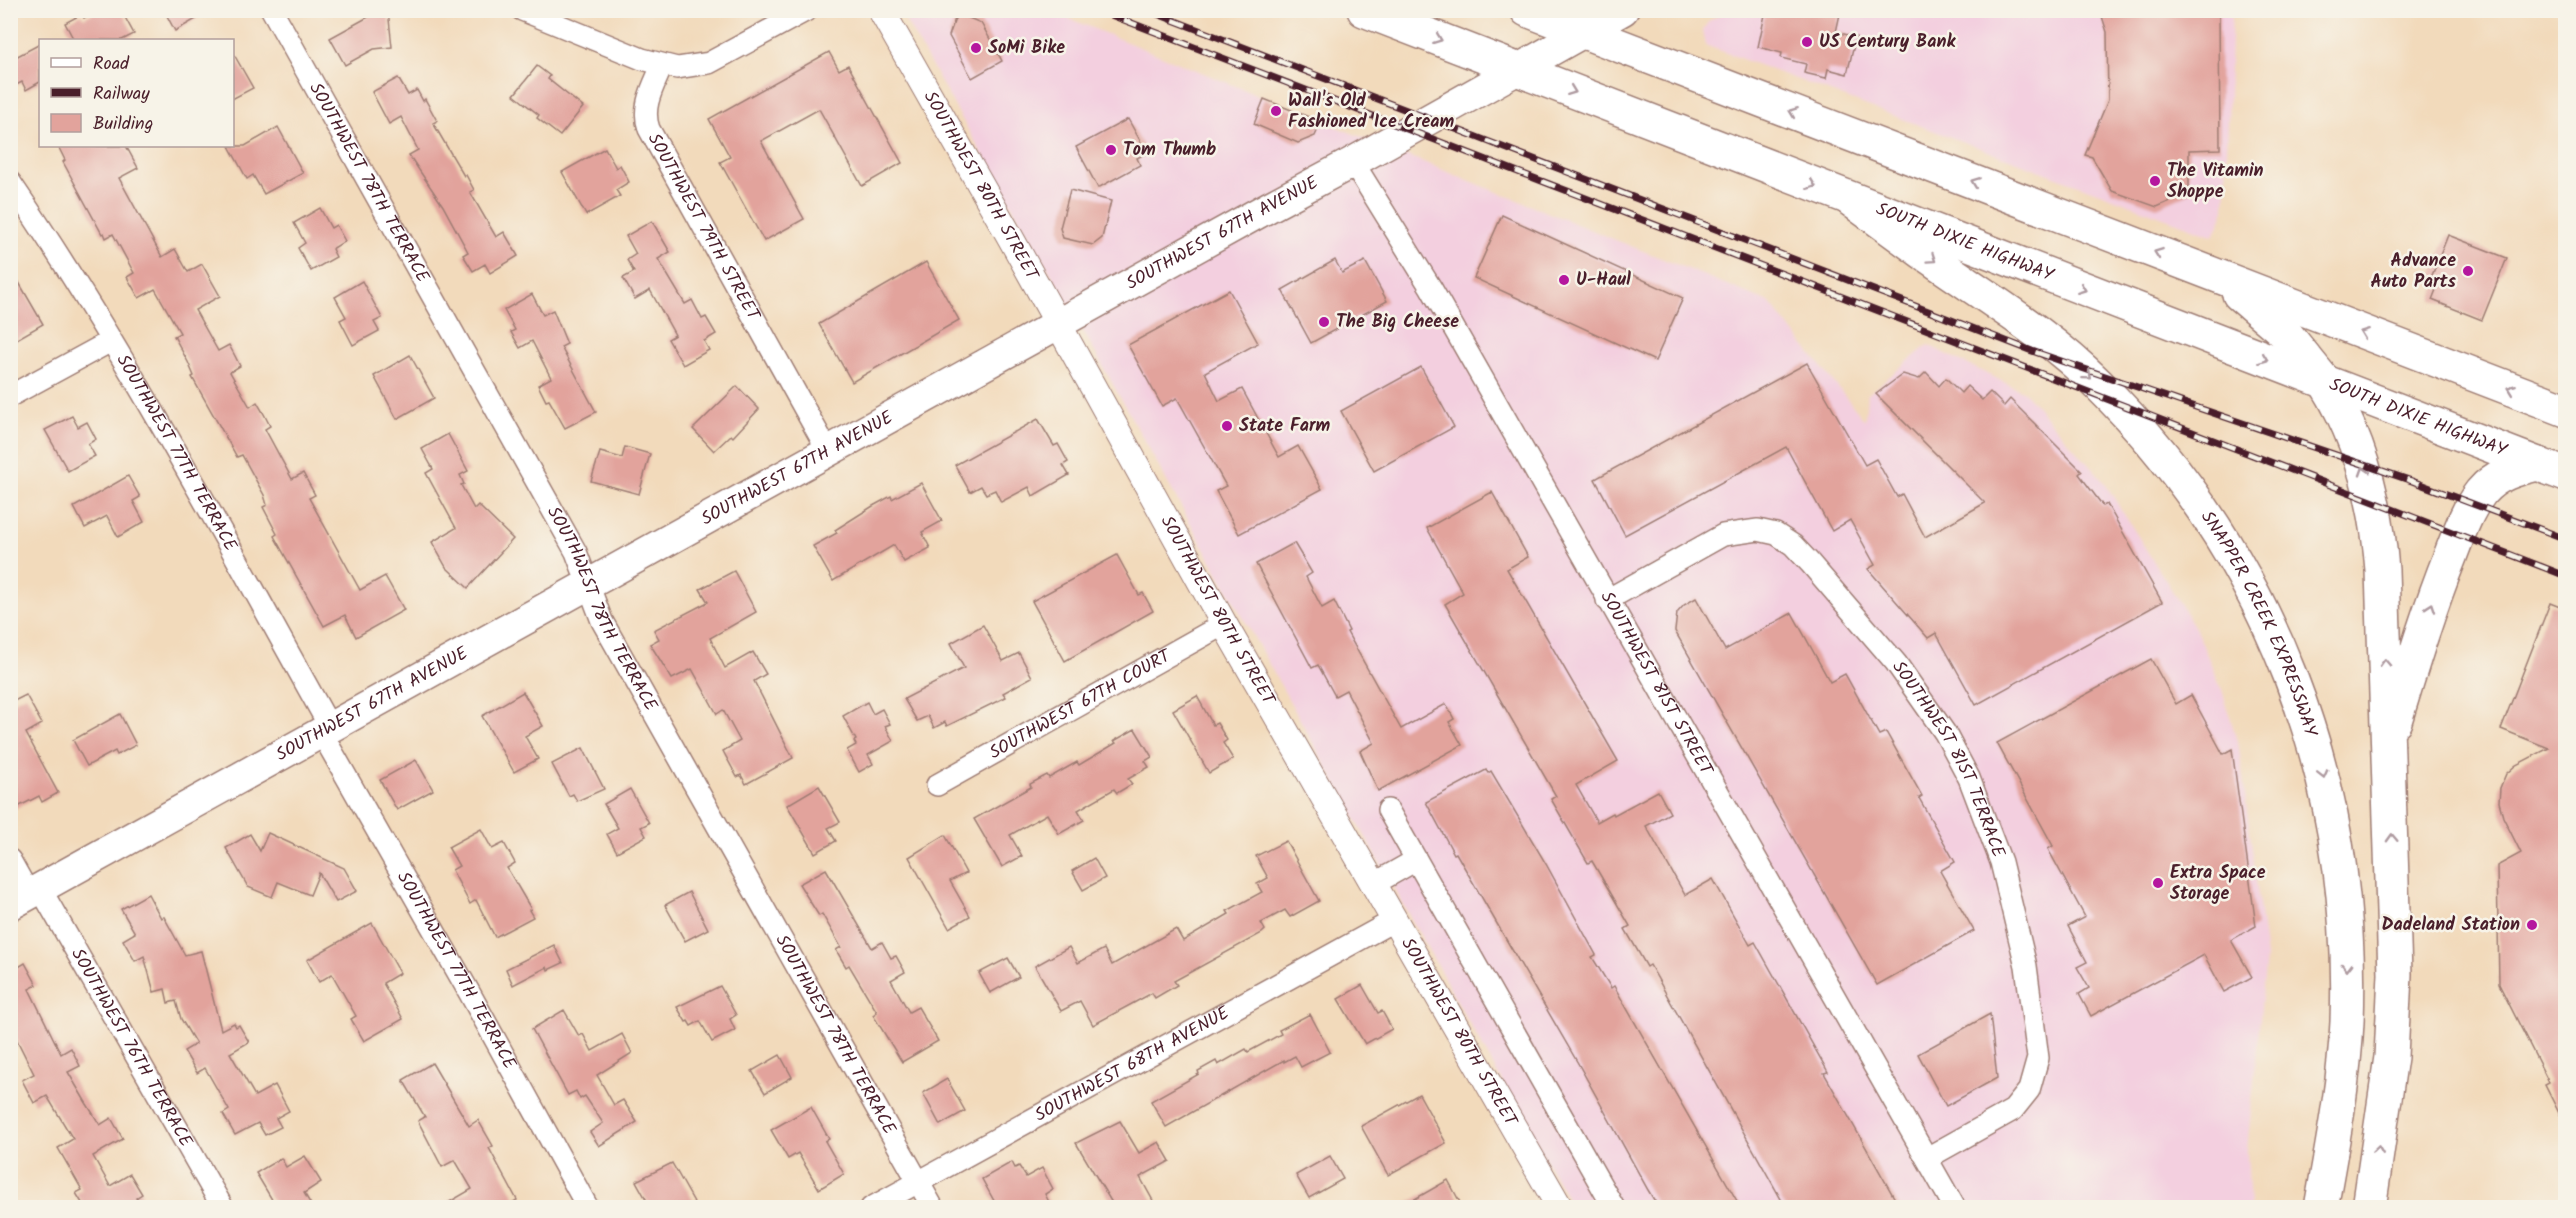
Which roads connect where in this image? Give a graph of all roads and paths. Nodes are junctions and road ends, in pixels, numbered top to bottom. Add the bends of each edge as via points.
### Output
1 (272, 10) edge
2 (522, 10) edge
3 (807, 10) edge
4 (881, 10) edge
5 (1364, 10) edge
6 (1527, 10) edge
7 (1623, 10) edge
8 (1585, 32) junction
9 (662, 66) junction
10 (1518, 70) junction
11 (1353, 162) junction
12 (10, 182) edge
13 (1851, 200) junction
14 (2212, 274) junction
15 (1058, 325) junction
16 (111, 341) junction
17 (2325, 382) junction
18 (10, 396) edge
19 (2565, 410) edge
20 (828, 451) junction
21 (2552, 470) edge
22 (588, 584) junction
23 (1607, 600) junction
24 (1224, 624) junction
25 (326, 732) junction
26 (2388, 743) junction
27 (937, 785) dead end
28 (1388, 810) dead end
29 (10, 860) edge
30 (1416, 860) junction
31 (1372, 885) junction
32 (27, 896) edge
33 (1393, 921) junction
34 (1927, 1158) junction
35 (918, 1181) junction
36 (223, 1208) edge
37 (588, 1208) edge
38 (871, 1208) edge
39 (933, 1208) edge
40 (1560, 1208) edge
41 (1614, 1208) edge
42 (1954, 1208) edge
43 (2321, 1208) edge
44 (2370, 1208) edge

1 - 22 street, SOUTHWEST 78TH TERRACE via 576,552
2 - 9 street
3 - 9 street via 709,63 686,68
4 - 15 street, SOUTHWEST 80TH STREET
5 -> 10 highway, SOUTH DIXIE HIGHWAY
6 - 8 highway
7 - 8 main road, SOUTHWEST 67TH AVENUE
8 - 10 main road, SOUTHWEST 67TH AVENUE
14 -> 8 highway
9 - 20 street, SOUTHWEST 79TH STREET via 646,104 650,129
10 - 11 main road, SOUTHWEST 67TH AVENUE
10 -> 13 highway, SOUTH DIXIE HIGHWAY
11 - 15 main road, SOUTHWEST 67TH AVENUE
11 - 23 street, SOUTHWEST 81ST STREET via 1437,298
12 - 16 street, SOUTHWEST 77TH TERRACE
13 -> 17 highway, SOUTH DIXIE HIGHWAY
13 -> 43 highway, SNAPPER CREEK EXPRESSWAY via 2012,314 2096,382 2152,444 2200,507 2241,572 2277,643 2302,704 2324,779 2339,856 2347,938 2343,1067
14 - 17 highway via 2286,334
19 -> 14 highway
15 - 20 main road, SOUTHWEST 67TH AVENUE
15 - 24 street, SOUTHWEST 80TH STREET
16 - 18 street
16 - 25 street, SOUTHWEST 77TH TERRACE
17 - 21 highway, SOUTH DIXIE HIGHWAY
26 -> 17 highway via 2380,536 2356,448
20 - 22 main road, SOUTHWEST 67TH AVENUE
26 -> 21 highway via 2436,592 2469,511 2500,476 2517,469
22 - 25 main road, SOUTHWEST 67TH AVENUE
22 - 35 street, SOUTHWEST 78TH TERRACE via 602,621 651,711
23 - 34 street, SOUTHWEST 81ST STREET
23 - 34 street, SOUTHWEST 81ST TERRACE via 1723,535 1758,530 1776,534 1810,563 1888,654 1945,733 1969,778 2001,862 2026,966 2038,1058 2029,1090 2013,1110
24 - 27 street, SOUTHWEST 67TH COURT
24 - 31 street, SOUTHWEST 80TH STREET
25 - 32 main road, SOUTHWEST 67TH AVENUE
25 - 37 street, SOUTHWEST 77TH TERRACE
44 -> 26 highway via 2394,1016
28 - 30 street
29 - 32 street, SOUTHWEST 76TH TERRACE
30 - 31 street
30 - 41 street
31 - 33 street, SOUTHWEST 80TH STREET
32 - 36 street, SOUTHWEST 76TH TERRACE
33 - 35 street, SOUTHWEST 68TH AVENUE
33 - 40 street, SOUTHWEST 80TH STREET
34 - 42 street, SOUTHWEST 81ST STREET
35 - 38 street, SOUTHWEST 68TH AVENUE
35 - 39 street, SOUTHWEST 78TH TERRACE

